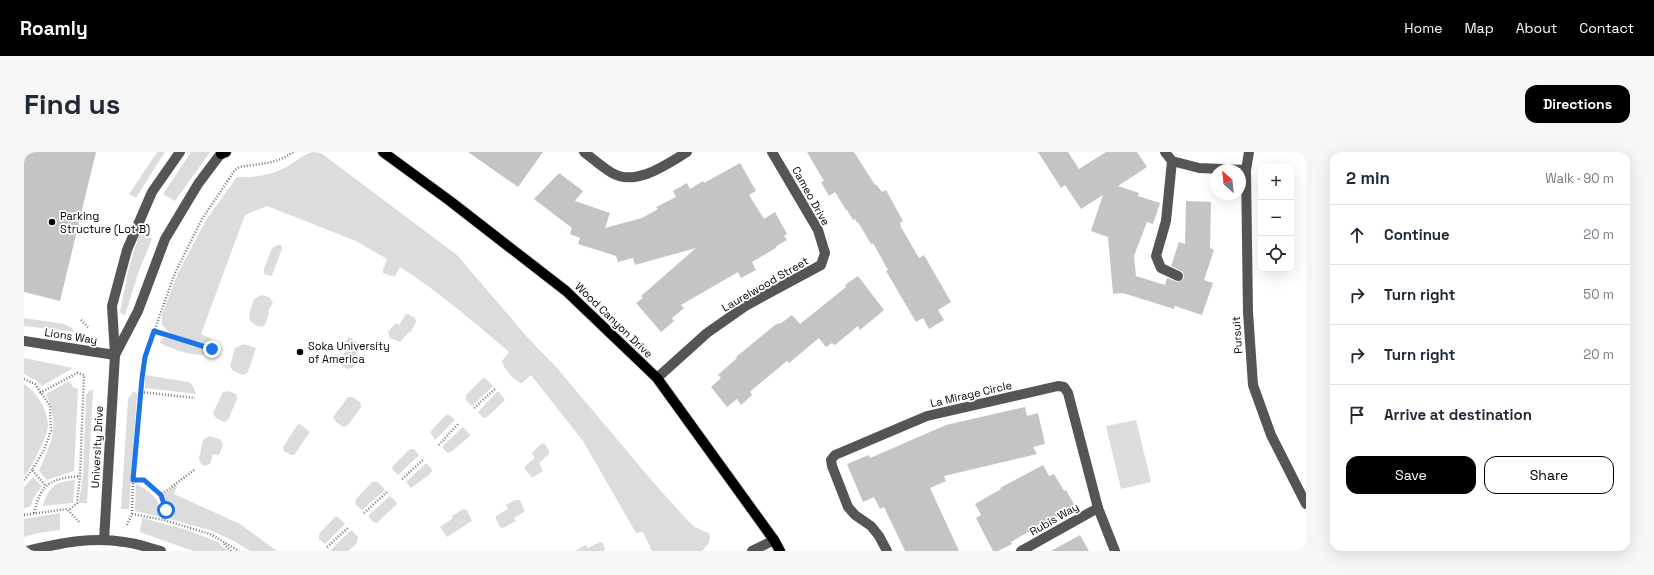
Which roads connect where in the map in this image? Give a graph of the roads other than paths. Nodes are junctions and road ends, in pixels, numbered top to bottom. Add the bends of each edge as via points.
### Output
1 (180, 152) edge
2 (383, 152) edge
3 (584, 152) edge
4 (688, 152) edge
5 (772, 152) edge
6 (1165, 152) edge
7 (1249, 152) edge
8 (223, 153) edge
9 (1172, 161) junction
10 (1210, 168) edge
11 (1246, 170) joint
12 (825, 253) joint
13 (1178, 276) dead end
14 (24, 341) edge
15 (115, 355) junction
16 (657, 378) junction
17 (1306, 504) edge
18 (1098, 508) junction
19 (104, 540) junction
20 (774, 540) junction
21 (26, 551) edge
22 (160, 551) edge
23 (752, 551) edge
24 (763, 551) edge
25 (780, 551) edge
26 (887, 551) edge
27 (1021, 551) edge
28 (1115, 551) edge

1 - 15 street, University Drive via 152,192 127,250 112,306
2 - 16 main road, Wood Canyon Drive via 566,291
3 - 4 street via 613,174 632,177 648,174
5 - 12 street, Cameo Drive via 818,230
6 - 9 street
7 - 11 street, Pursuit
8 - 15 street, University Drive via 198,184 165,239 138,311
9 - 10 street
9 - 13 street via 1166,221 1156,256 1161,268
11 - 17 street, Pursuit via 1248,312 1253,384 1271,435
12 - 16 street, Laurelwood Street via 821,265 747,305 707,333
14 - 15 street, Lions Way
15 - 19 street, University Drive
16 - 20 main road, Wood Canyon Drive
18 - 26 street, La Mirage Circle via 1068,392 1064,387 1058,386 927,416 835,455 832,466 848,507 871,526
18 - 27 street, Rubis Way
18 - 28 street, La Mirage Circle
19 - 21 street via 62,543
19 - 22 street via 125,542
20 - 23 street
20 - 24 street
20 - 25 main road, Wood Canyon Drive

